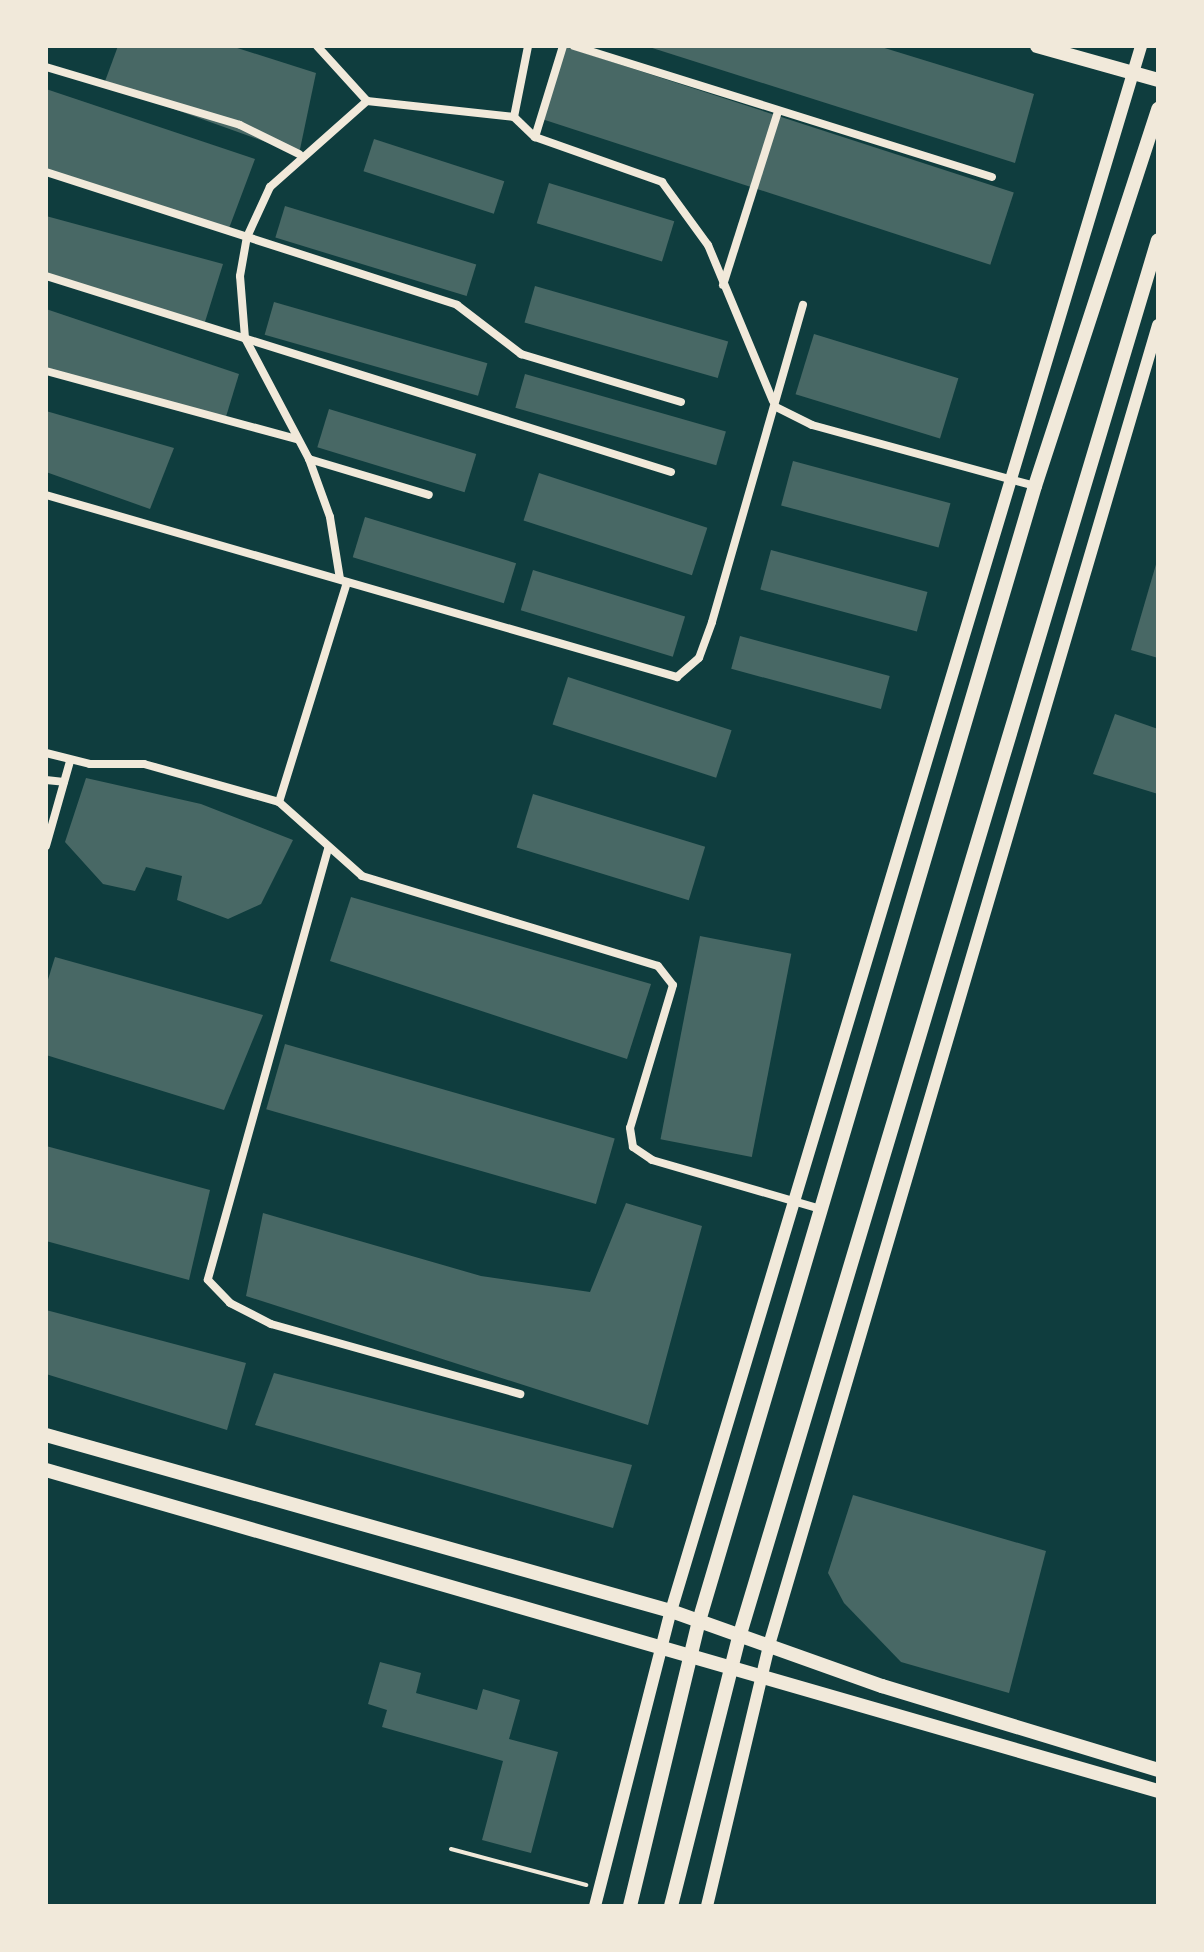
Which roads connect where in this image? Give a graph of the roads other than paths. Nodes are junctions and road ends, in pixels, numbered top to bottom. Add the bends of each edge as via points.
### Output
1 (317, 46) edge
2 (528, 46) edge
3 (563, 46) edge
4 (574, 46) edge
5 (1037, 46) edge
6 (1141, 46) edge
7 (46, 67) edge
8 (1132, 73) junction
9 (1158, 80) edge
10 (367, 101) junction
11 (1158, 109) edge
12 (778, 112) junction
13 (514, 117) junction
14 (535, 137) junction
15 (299, 154) junction
16 (46, 172) edge
17 (992, 177) dead end
18 (247, 237) junction
19 (1158, 240) edge
20 (46, 276) edge
21 (723, 285) junction
22 (803, 305) dead end
23 (1158, 325) edge
24 (245, 338) junction
25 (46, 371) edge
26 (681, 402) dead end
27 (775, 404) junction
28 (297, 439) junction
29 (309, 459) junction
30 (671, 472) dead end
31 (1005, 477) junction
32 (1035, 486) junction
33 (46, 495) edge
34 (429, 495) dead end
35 (343, 580) junction
36 (46, 753) edge
37 (70, 761) junction
38 (46, 780) edge
39 (64, 782) junction
40 (279, 802) junction
41 (46, 846) edge
42 (328, 849) junction
43 (792, 1200) junction
44 (821, 1209) junction
45 (520, 1394) dead end
46 (46, 1435) edge
47 (46, 1470) edge
48 (671, 1611) junction
49 (699, 1621) junction
50 (740, 1634) junction
51 (769, 1645) junction
52 (660, 1648) junction
53 (690, 1657) junction
54 (729, 1670) junction
55 (761, 1680) junction
56 (1158, 1770) edge
57 (1158, 1791) edge
58 (595, 1906) edge
59 (630, 1906) edge
60 (671, 1906) edge
61 (707, 1906) edge

1 - 10 street
2 - 13 street
3 - 14 street
4 - 12 street
5 - 8 main road
6 - 8 street
7 - 15 street via 240,125
8 - 9 main road
8 - 31 street
10 - 13 street
10 - 15 street
11 - 32 main road
12 - 17 street
12 - 21 street
13 - 14 street
14 - 21 street via 662,182 708,245
15 - 18 street via 270,187
16 - 18 street
18 - 24 street via 240,276
18 - 26 street via 457,305 521,354
19 - 50 main road
20 - 24 street
21 - 27 street
22 - 27 street
23 - 51 street
24 - 28 street
24 - 30 street
25 - 28 street
27 - 31 street via 791,418
27 - 35 street via 699,658 677,677
28 - 29 street
29 - 34 street
29 - 35 street via 330,517
31 - 32 street
31 - 43 street
32 - 44 main road
33 - 35 street
35 - 40 street
36 - 37 street
37 - 39 street
37 - 40 street via 144,764
38 - 39 street
39 - 41 street
40 - 42 street via 294,809
42 - 43 street via 371,880 666,971 672,993 630,1128 633,1147 652,1160
42 - 45 street via 208,1280 230,1303 271,1324
43 - 44 street
43 - 48 street
44 - 49 main road
46 - 48 main road
47 - 52 main road
48 - 49 main road
48 - 52 street
49 - 50 main road
49 - 53 main road
50 - 51 main road
50 - 54 main road
51 - 55 street
51 - 56 main road
52 - 53 main road
52 - 58 street
53 - 54 main road
53 - 59 main road
54 - 55 main road
54 - 60 main road
55 - 57 main road
55 - 61 street

